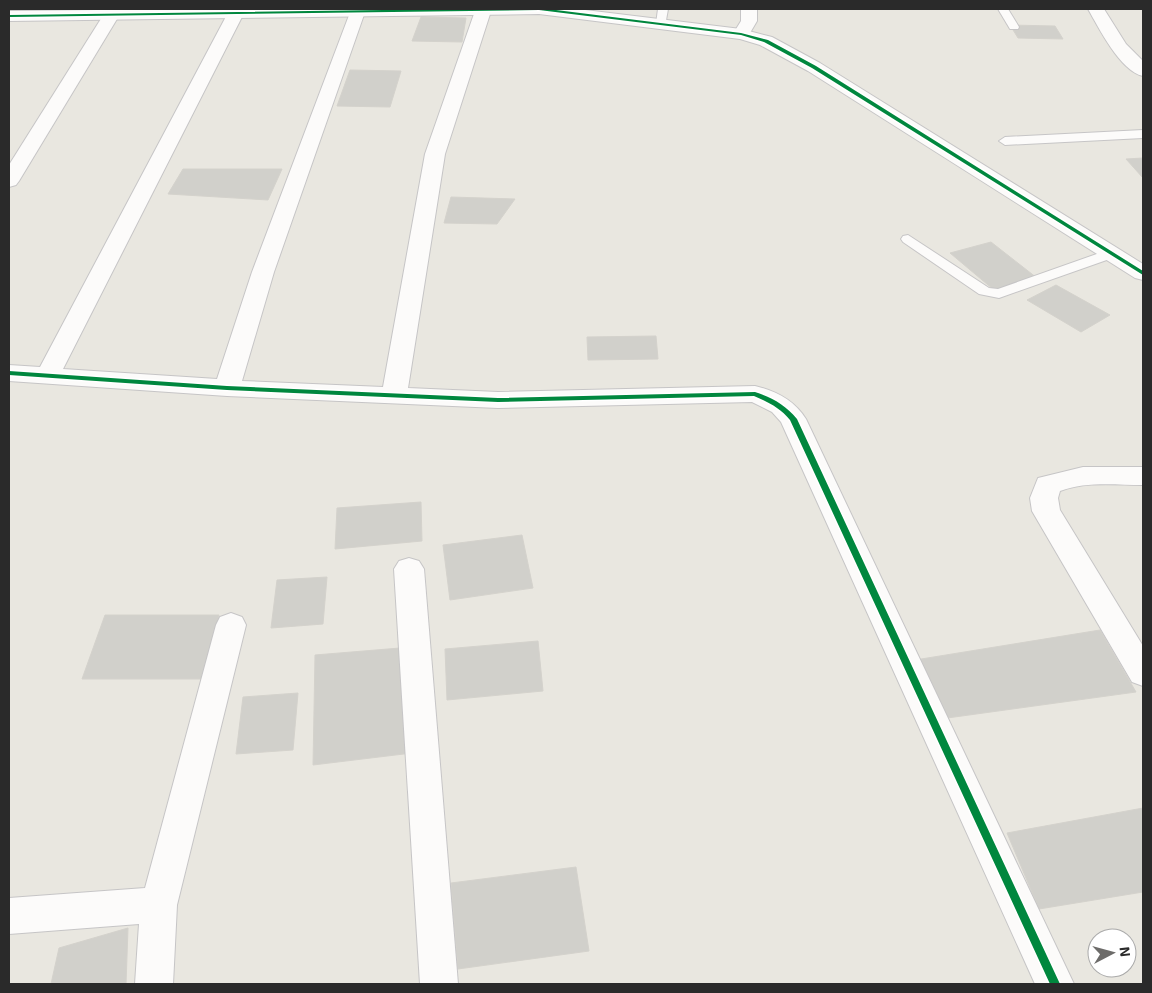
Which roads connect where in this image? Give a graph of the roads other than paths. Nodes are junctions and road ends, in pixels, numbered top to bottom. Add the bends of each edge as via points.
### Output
1 (539, 9) edge
2 (749, 9) edge
3 (1003, 9) edge
4 (1096, 9) edge
5 (359, 10) edge
6 (237, 11) junction
7 (483, 11) junction
8 (112, 14) junction
9 (9, 16) edge
10 (662, 16) edge
11 (1014, 27) dead end
12 (741, 34) junction
13 (1143, 71) edge
14 (1143, 134) edge
15 (1005, 141) dead end
16 (9, 181) edge
17 (908, 239) dead end
18 (1112, 253) junction
19 (1143, 273) edge
20 (9, 373) edge
21 (47, 377) junction
22 (227, 388) junction
23 (394, 394) junction
24 (1143, 476) edge
25 (409, 569) dead end
26 (231, 625) dead end
27 (1143, 673) edge
28 (159, 905) junction
29 (9, 916) edge
30 (154, 984) edge
31 (439, 984) edge
32 (1055, 984) edge

1 - 7 street
1 - 10 street
2 - 12 street via 749,21
3 - 11 lane
4 - 13 street via 1119,47
5 - 6 street
5 - 7 street
5 - 22 street via 263,272
6 - 8 street
6 - 21 street
7 - 23 street via 435,154
8 - 9 street
8 - 16 street
10 - 12 street
12 - 18 street via 766,41 814,67
14 - 15 lane
17 - 18 lane via 984,291 999,294
18 - 19 street
20 - 21 street
21 - 22 street
22 - 23 street
23 - 32 street via 498,400 755,394 787,411
24 - 27 street via 1093,475 1062,479 1048,485 1044,498 1046,511
25 - 31 street
26 - 28 street
28 - 29 street
28 - 30 street

